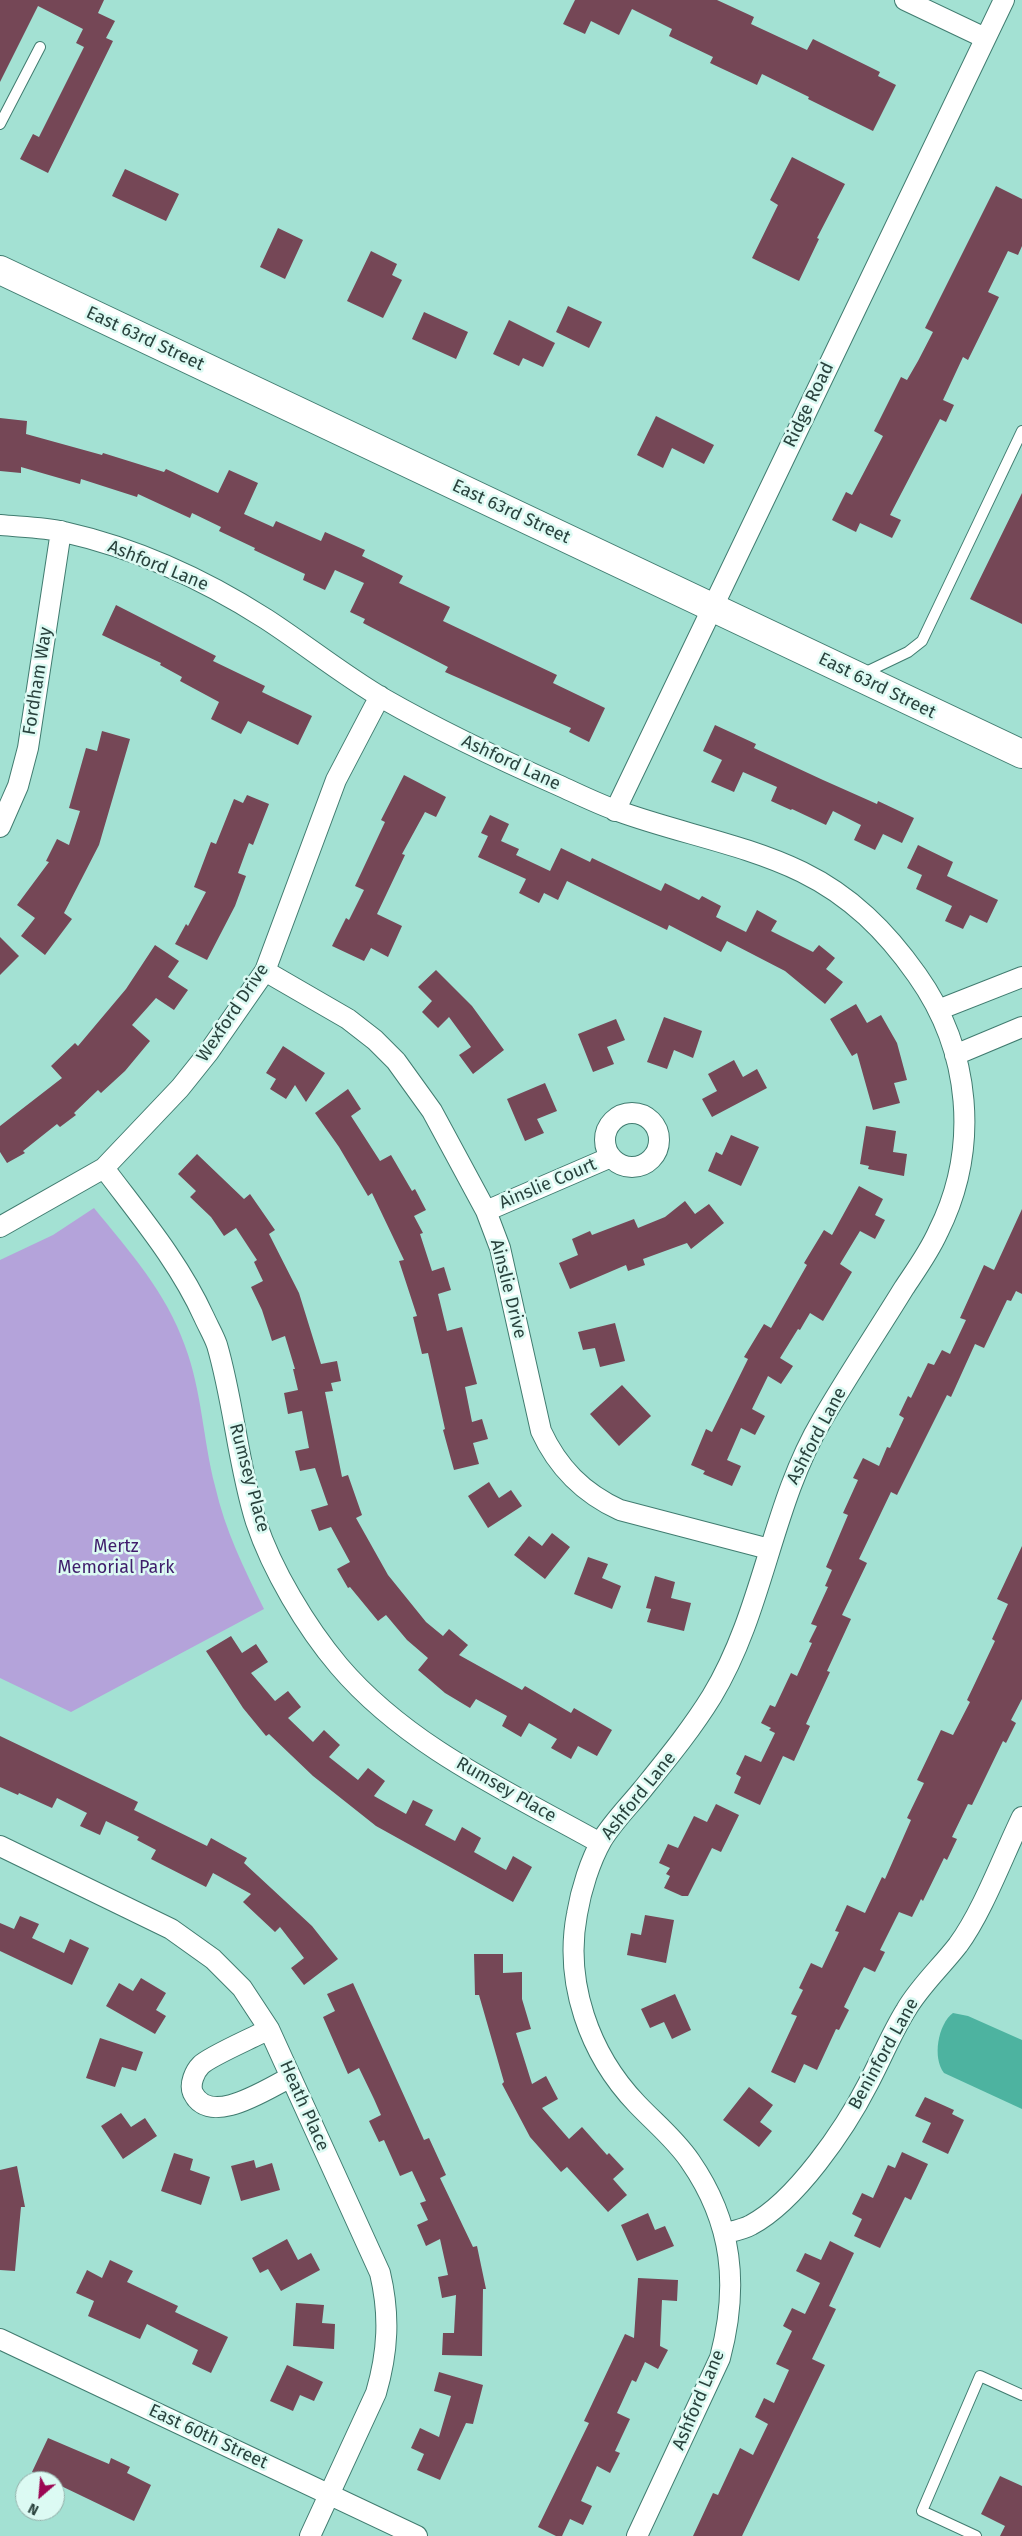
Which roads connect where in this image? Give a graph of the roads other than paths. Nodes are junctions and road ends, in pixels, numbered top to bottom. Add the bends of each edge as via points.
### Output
1 (905, 0) edge
2 (1004, 0) edge
3 (985, 38) junction
4 (40, 47) dead end
5 (0, 124) edge
6 (0, 270) edge
7 (1022, 431) edge
8 (0, 525) edge
9 (61, 531) junction
10 (712, 607) junction
11 (857, 677) junction
12 (380, 696) junction
13 (1022, 754) edge
14 (615, 811) junction
15 (0, 827) edge
16 (265, 971) junction
17 (1022, 976) edge
18 (938, 1010) junction
19 (1022, 1027) edge
20 (955, 1056) junction
21 (611, 1157) dead end
22 (104, 1168) junction
23 (486, 1211) junction
24 (0, 1227) edge
25 (769, 1549) junction
26 (1022, 1817) edge
27 (600, 1843) junction
28 (0, 1846) edge
29 (269, 2030) junction
30 (291, 2077) junction
31 (726, 2233) junction
32 (0, 2339) edge
33 (1022, 2396) edge
34 (329, 2494) junction
35 (310, 2536) edge
36 (417, 2536) edge
37 (638, 2536) edge
38 (976, 2536) edge

1 - 3 street
2 - 3 street, Ridge Road
3 - 10 street, Ridge Road
4 - 5 lane
6 - 10 main road, East 63rd Street
7 - 11 lane via 922,641 908,652
8 - 9 street, Ashford Lane
9 - 12 street, Ashford Lane via 168,567 202,582 262,616
9 - 15 street, Fordham Way via 28,748 18,786
10 - 11 main road, East 63rd Street
10 - 14 street, Ridge Road
11 - 13 main road, East 63rd Street
12 - 14 street, Ashford Lane via 473,746
12 - 16 street, Wexford Drive via 336,780
14 - 18 street, Ashford Lane via 770,859 830,888 882,929 931,995
16 - 22 street, Wexford Drive via 180,1088
16 - 23 street, Ainslie Drive via 348,1019 396,1061 432,1111
17 - 18 street
18 - 20 street, Ashford Lane via 947,1027
19 - 20 street
20 - 25 street, Ashford Lane via 963,1081 964,1124 962,1160 952,1200 937,1235 820,1423 799,1464
21 - 23 street, Ainslie Court
22 - 24 street, Wexford Drive
22 - 27 street, Rumsey Place via 169,1254 213,1336 257,1522 286,1587 311,1629 346,1673 404,1727 456,1762
23 - 25 street, Ainslie Drive via 500,1248 541,1431 565,1471 599,1501 620,1510
25 - 27 street, Ashford Lane via 741,1637 712,1695 679,1746
26 - 31 street, Beninford Lane via 969,1928 906,2010 843,2128 814,2168 768,2214 750,2226
27 - 31 street, Ashford Lane via 578,1906 575,1925 574,1962 585,2020 596,2048 627,2093 686,2155 714,2202
28 - 29 street, Heath Place via 172,1928 213,1959 242,1988
29 - 30 street, Heath Place
29 - 30 street via 202,2064 194,2076 192,2090 206,2106 217,2109 229,2107
30 - 34 street, Heath Place via 380,2273 387,2315 387,2348 376,2393
31 - 37 street, Ashford Lane via 731,2304 720,2358
32 - 34 street, East 60th Street
33 - 38 lane via 980,2376 922,2511
34 - 35 street, Heath Place
34 - 36 street, East 60th Street

